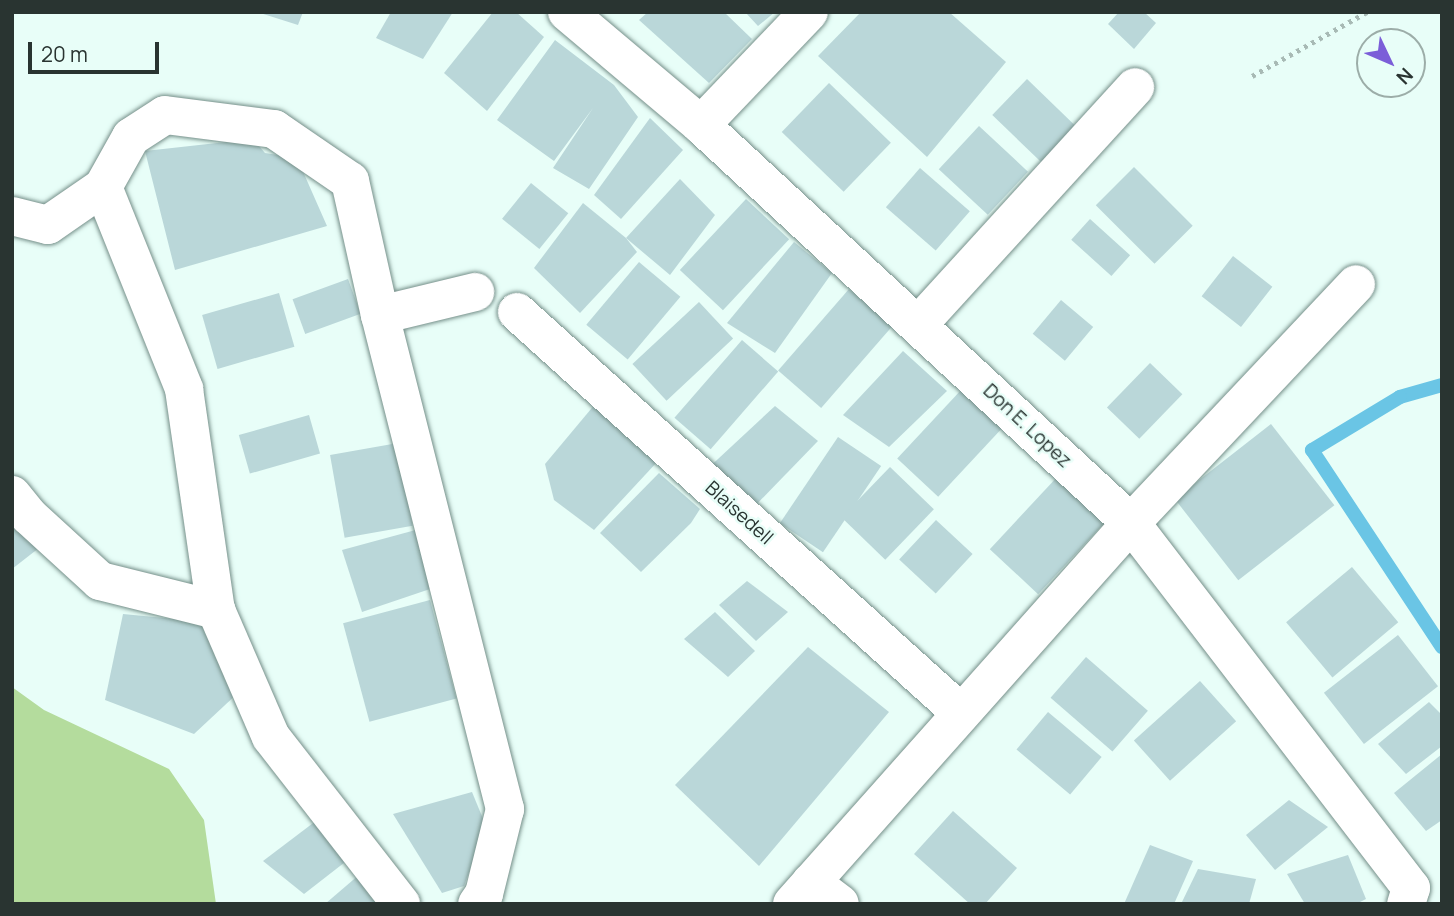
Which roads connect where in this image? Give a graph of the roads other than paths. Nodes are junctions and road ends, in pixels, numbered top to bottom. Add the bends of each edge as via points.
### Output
1 (568, 12) edge
2 (809, 12) edge
3 (1135, 87) dead end
4 (701, 125) junction
5 (103, 187) junction
6 (12, 216) edge
7 (1356, 284) dead end
8 (475, 292) dead end
9 (517, 312) dead end
10 (380, 315) junction
11 (918, 325) junction
12 (12, 495) edge
13 (1131, 523) junction
14 (216, 610) junction
15 (961, 713) junction
16 (814, 896) edge
17 (401, 904) edge
18 (477, 904) edge
19 (1406, 904) edge

1 - 4 street, Don E. Lopez
2 - 4 street
3 - 11 street
4 - 11 street, Don E. Lopez
5 - 6 street via 48,225
5 - 10 street via 131,137 165,115 274,129 350,181
5 - 14 street via 184,389
7 - 13 street
8 - 10 street
9 - 15 street, Blaisedell
10 - 18 street via 505,809 484,894
11 - 13 street, Don E. Lopez
12 - 14 street via 100,581
13 - 15 street
13 - 19 street, Don E. Lopez via 1411,888
14 - 17 street via 271,737
15 - 16 street

